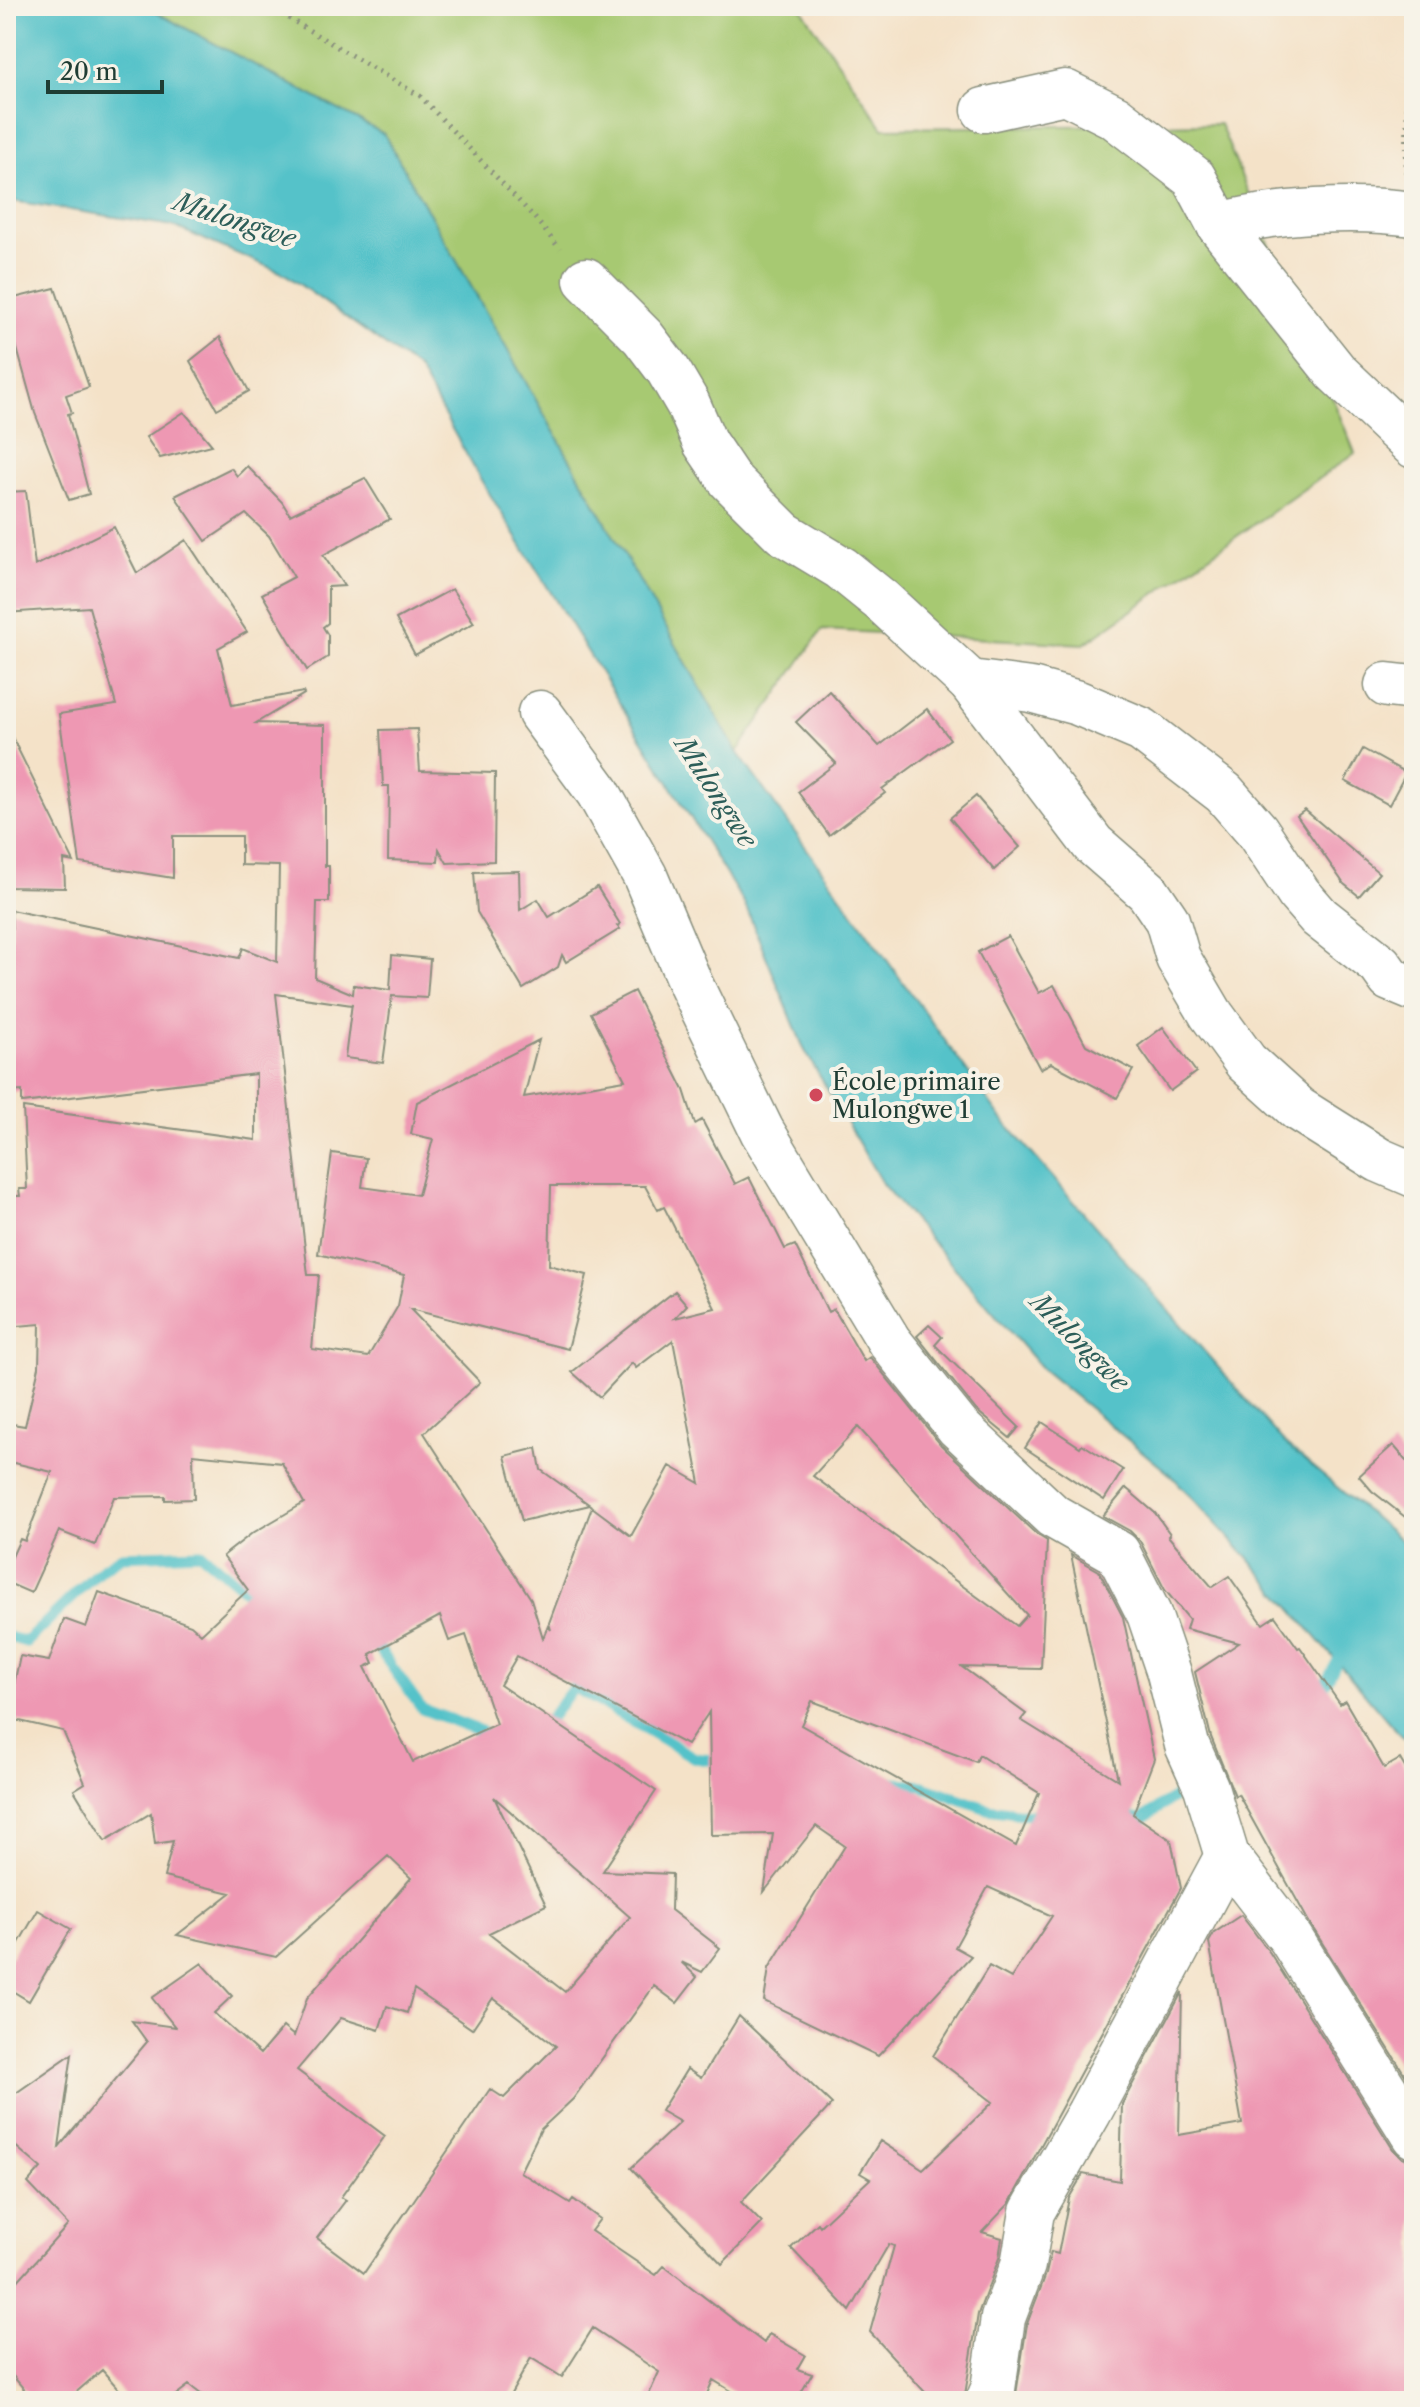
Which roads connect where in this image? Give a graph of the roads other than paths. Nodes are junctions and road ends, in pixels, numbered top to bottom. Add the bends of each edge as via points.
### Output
1 (984, 110) dead end
2 (1410, 213) edge
3 (1219, 225) junction
4 (586, 280) road end
5 (1414, 446) edge
6 (970, 682) junction
7 (540, 713) dead end
8 (1414, 989) edge
9 (1414, 1175) edge
10 (1227, 1856) junction
11 (1414, 2136) edge
12 (988, 2401) edge

1 - 3 street via 1065,92 1115,117 1194,178
2 - 3 street via 1318,211
3 - 5 street via 1336,372
4 - 6 street via 668,370 730,480 783,533 841,568
6 - 8 street via 1078,703 1142,730 1224,793 1319,917 1390,979
6 - 9 street via 1093,844 1148,892 1167,920 1178,958 1246,1062 1298,1109 1379,1160
7 - 10 street via 598,792 645,876 762,1131 889,1341 958,1427 1053,1516 1118,1553 1149,1614 1187,1745
10 - 11 street via 1291,1939
10 - 12 street via 1032,2212 1023,2265 1003,2318

